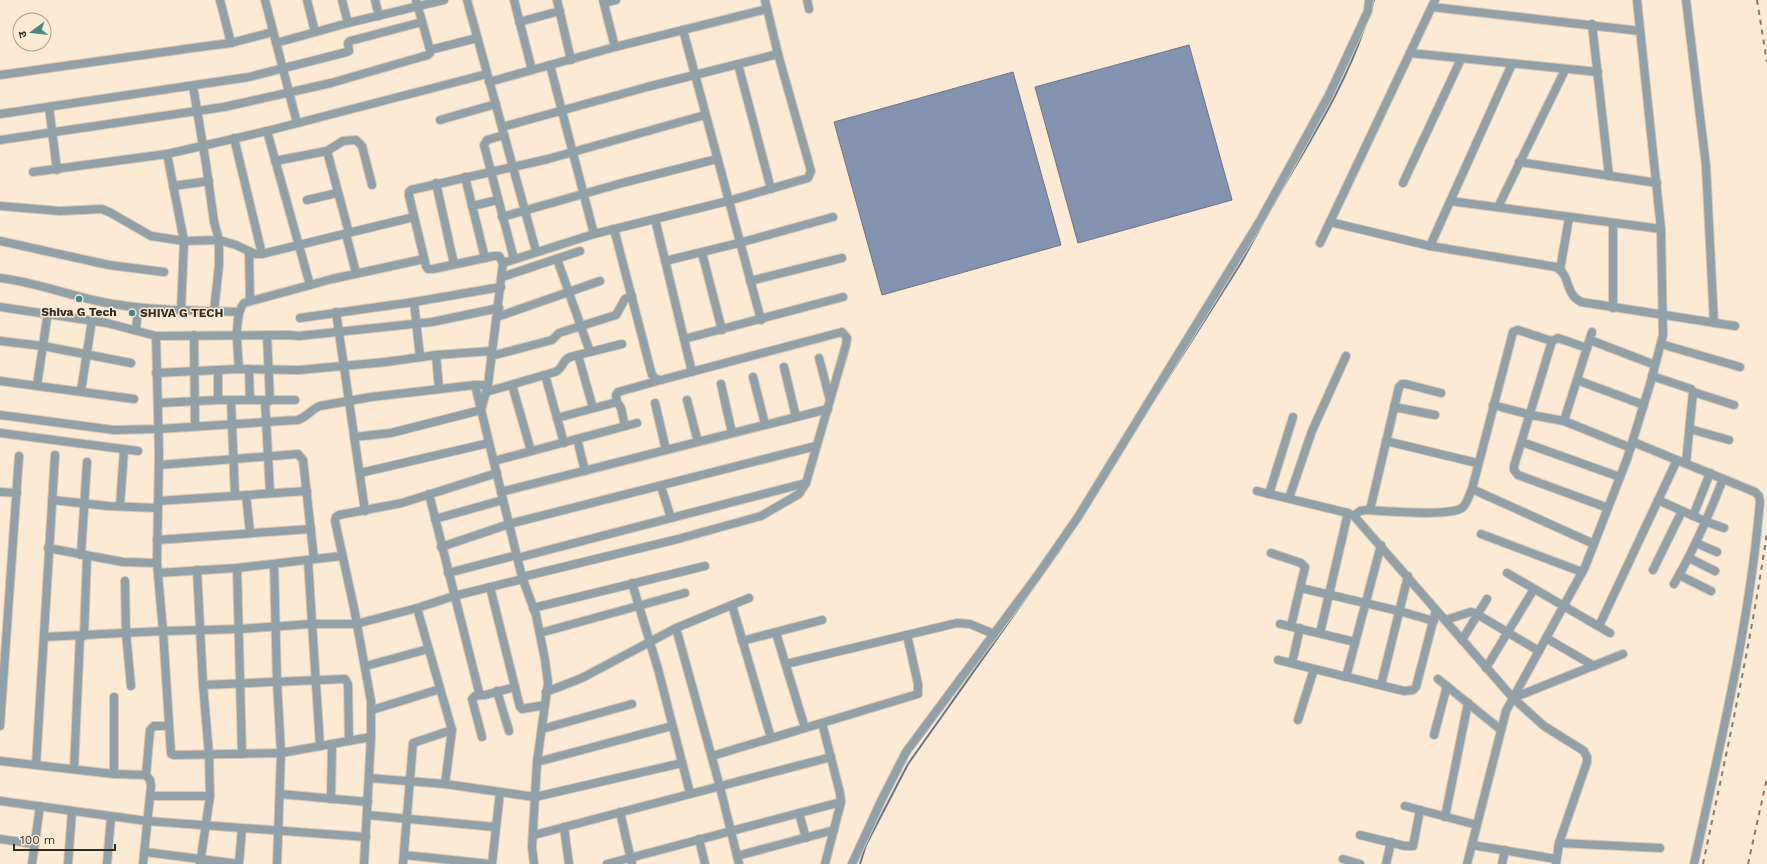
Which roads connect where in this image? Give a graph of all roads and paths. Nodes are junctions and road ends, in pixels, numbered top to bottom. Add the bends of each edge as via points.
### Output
1 (220, 0) edge
2 (265, 0) edge
3 (307, 0) edge
4 (342, 0) edge
5 (375, 0) edge
6 (444, 0) edge
7 (467, 0) edge
8 (514, 0) edge
9 (557, 0) edge
10 (616, 0) edge
11 (766, 0) edge
12 (807, 0) edge
13 (1370, 0) edge
14 (1637, 0) edge
15 (1686, 0) edge
16 (603, 2) edge
17 (417, 3) edge
18 (1434, 3) edge
19 (809, 8) dead end
20 (767, 9) junction
21 (560, 11) junction
22 (379, 16) junction
23 (422, 22) junction
24 (519, 22) junction
25 (348, 23) junction
26 (1592, 24) junction
27 (683, 30) junction
28 (1640, 31) junction
29 (273, 32) junction
30 (315, 32) junction
31 (477, 38) junction
32 (231, 43) junction
33 (276, 43) junction
34 (615, 47) junction
35 (430, 50) junction
36 (1410, 53) junction
37 (778, 54) junction
38 (1461, 59) junction
39 (572, 60) junction
40 (738, 64) junction
41 (1512, 64) junction
42 (550, 65) junction
43 (283, 70) junction
44 (532, 70) junction
45 (1565, 70) junction
46 (1598, 72) junction
47 (694, 74) junction
48 (0, 75) edge
49 (488, 78) junction
50 (193, 86) junction
51 (290, 93) junction
52 (496, 104) junction
53 (49, 107) junction
54 (561, 110) junction
55 (198, 112) junction
56 (0, 114) edge
57 (705, 115) junction
58 (440, 120) dead end
59 (297, 123) junction
60 (502, 127) junction
61 (267, 131) junction
62 (53, 133) junction
63 (504, 135) junction
64 (234, 138) junction
65 (0, 140) edge
66 (203, 145) junction
67 (328, 151) junction
68 (572, 152) junction
69 (167, 154) junction
70 (717, 159) junction
71 (275, 161) junction
72 (1519, 162) junction
73 (513, 167) junction
74 (57, 170) junction
75 (490, 171) junction
76 (33, 172) dead end
77 (1609, 176) junction
78 (465, 177) junction
79 (209, 181) junction
80 (1403, 183) dead end
81 (1657, 183) junction
82 (372, 184) dead end
83 (436, 184) junction
84 (173, 186) junction
85 (771, 189) junction
86 (338, 193) junction
87 (584, 194) junction
88 (307, 200) dead end
89 (498, 200) junction
90 (728, 201) junction
91 (1450, 201) junction
92 (0, 206) edge
93 (472, 206) junction
94 (1498, 207) junction
95 (524, 210) junction
96 (414, 217) junction
97 (502, 218) junction
98 (833, 218) dead end
99 (1569, 218) junction
100 (655, 219) junction
101 (1330, 222) junction
102 (1613, 224) junction
103 (614, 229) junction
104 (1662, 229) junction
105 (348, 233) junction
106 (594, 234) junction
107 (219, 240) junction
108 (0, 241) edge
109 (184, 242) junction
110 (739, 243) junction
111 (1320, 243) dead end
112 (298, 245) junction
113 (1430, 246) junction
114 (249, 251) junction
115 (536, 251) junction
116 (580, 251) dead end
117 (702, 253) junction
118 (262, 254) junction
119 (485, 258) junction
120 (842, 258) dead end
121 (424, 259) junction
122 (514, 259) junction
123 (557, 259) junction
124 (665, 261) junction
125 (503, 263) junction
126 (454, 264) junction
127 (1560, 270) junction
128 (164, 272) dead end
129 (356, 273) junction
130 (502, 277) junction
131 (0, 278) edge
132 (600, 281) dead end
133 (750, 281) junction
134 (310, 285) junction
135 (501, 287) junction
136 (569, 293) junction
137 (632, 296) junction
138 (843, 297) dead end
139 (250, 300) junction
140 (414, 302) junction
141 (0, 306) edge
142 (138, 308) junction
143 (498, 308) junction
144 (1613, 308) junction
145 (181, 311) junction
146 (214, 311) junction
147 (48, 312) junction
148 (239, 312) junction
149 (336, 312) junction
150 (1663, 316) junction
151 (300, 318) dead end
152 (498, 318) junction
153 (92, 320) junction
154 (761, 320) junction
155 (1714, 323) junction
156 (416, 324) junction
157 (581, 326) junction
158 (1735, 326) dead end
159 (136, 330) junction
160 (722, 330) junction
161 (339, 331) junction
162 (194, 335) junction
163 (237, 335) junction
164 (267, 335) junction
165 (156, 336) junction
166 (684, 340) junction
167 (0, 341) edge
168 (1552, 341) junction
169 (622, 344) dead end
170 (1661, 344) junction
171 (43, 346) junction
172 (1587, 348) junction
173 (590, 352) junction
174 (492, 353) junction
175 (87, 355) junction
176 (436, 355) junction
177 (578, 355) junction
178 (1346, 356) dead end
179 (420, 357) junction
180 (819, 358) dead end
181 (131, 363) dead end
182 (1655, 365) junction
183 (344, 366) junction
184 (784, 367) dead end
185 (1740, 367) dead end
186 (239, 369) junction
187 (249, 369) junction
188 (218, 370) junction
189 (269, 370) junction
190 (194, 371) junction
191 (692, 372) junction
192 (156, 373) junction
193 (545, 375) junction
194 (1652, 376) junction
195 (753, 377) dead end
196 (661, 380) junction
197 (1577, 380) junction
198 (0, 381) edge
199 (721, 384) dead end
200 (37, 385) junction
201 (475, 385) junction
202 (512, 385) junction
203 (439, 389) junction
204 (487, 389) junction
205 (81, 392) junction
206 (1694, 392) junction
207 (1441, 393) dead end
208 (134, 400) dead end
209 (218, 400) junction
210 (231, 400) junction
211 (250, 400) junction
212 (268, 400) junction
213 (294, 400) dead end
214 (687, 400) dead end
215 (194, 401) junction
216 (350, 402) junction
217 (617, 402) junction
218 (654, 403) dead end
219 (159, 404) junction
220 (829, 405) junction
221 (1493, 405) junction
222 (1644, 405) junction
223 (1734, 405) dead end
224 (1394, 407) junction
225 (593, 408) junction
226 (481, 410) junction
227 (0, 415) edge
228 (1435, 415) dead end
229 (1531, 415) junction
230 (796, 417) junction
231 (1293, 417) dead end
232 (557, 418) junction
233 (1564, 421) junction
234 (266, 422) junction
235 (637, 423) dead end
236 (231, 424) junction
237 (765, 424) junction
238 (195, 426) junction
239 (626, 426) junction
240 (159, 429) junction
241 (1690, 429) junction
242 (0, 433) edge
243 (732, 433) junction
244 (354, 437) junction
245 (577, 439) junction
246 (1729, 440) dead end
247 (1386, 441) junction
248 (564, 442) junction
249 (698, 442) junction
250 (1522, 442) junction
251 (489, 443) junction
252 (1632, 445) junction
253 (816, 446) junction
254 (124, 450) junction
255 (666, 450) junction
256 (138, 451) dead end
257 (531, 451) junction
258 (55, 455) dead end
259 (19, 456) dead end
260 (268, 456) junction
261 (234, 459) junction
262 (1677, 460) junction
263 (494, 461) junction
264 (88, 462) dead end
265 (1477, 463) junction
266 (1686, 463) junction
267 (159, 465) junction
268 (585, 471) junction
269 (360, 473) junction
270 (497, 473) junction
271 (1710, 473) junction
272 (1620, 476) junction
273 (1723, 478) junction
274 (806, 483) junction
275 (661, 486) junction
276 (1472, 489) junction
277 (307, 491) junction
278 (1257, 491) dead end
279 (0, 492) edge
280 (17, 493) junction
281 (270, 493) junction
282 (429, 494) junction
283 (1269, 494) junction
284 (246, 495) junction
285 (235, 496) junction
286 (502, 496) junction
287 (1289, 498) junction
288 (52, 500) junction
289 (1658, 500) junction
290 (85, 504) junction
291 (158, 505) junction
292 (120, 506) junction
293 (1608, 508) junction
294 (1370, 510) junction
295 (1682, 510) junction
296 (365, 511) junction
297 (1351, 514) junction
298 (1693, 516) junction
299 (671, 518) junction
300 (436, 519) junction
301 (1706, 522) junction
302 (509, 524) junction
303 (1724, 528) dead end
304 (311, 529) junction
305 (250, 532) junction
306 (1481, 534) dead end
307 (157, 540) junction
308 (1696, 543) junction
309 (1594, 544) junction
310 (1380, 545) junction
311 (441, 546) junction
312 (48, 548) junction
313 (1718, 552) dead end
314 (1272, 553) dead end
315 (84, 555) junction
316 (342, 556) junction
317 (517, 556) junction
318 (1689, 558) junction
319 (311, 560) junction
320 (157, 563) junction
321 (274, 564) junction
322 (705, 566) dead end
323 (237, 568) junction
324 (197, 570) junction
325 (1653, 570) dead end
326 (1715, 571) dead end
327 (1582, 572) junction
328 (158, 573) junction
329 (448, 573) junction
330 (1507, 573) dead end
331 (1679, 575) junction
332 (1408, 576) junction
333 (522, 578) junction
334 (125, 581) dead end
335 (632, 583) junction
336 (1674, 584) dead end
337 (490, 587) junction
338 (1301, 588) junction
339 (1534, 589) junction
340 (1711, 591) dead end
341 (685, 593) dead end
342 (1329, 594) junction
343 (454, 596) junction
344 (749, 598) dead end
345 (1487, 599) dead end
346 (1365, 603) junction
347 (732, 605) junction
348 (639, 606) junction
349 (1564, 606) junction
350 (417, 608) junction
351 (534, 608) junction
352 (1436, 610) junction
353 (1399, 611) junction
354 (1478, 614) junction
355 (4, 620) edge
356 (822, 620) dead end
357 (1445, 620) junction
358 (1434, 621) junction
359 (311, 624) junction
360 (356, 624) junction
361 (1280, 624) dead end
362 (1291, 626) junction
363 (1599, 626) junction
364 (276, 627) junction
365 (676, 628) junction
366 (1300, 628) junction
367 (240, 629) junction
368 (200, 630) junction
369 (164, 631) junction
370 (1508, 632) junction
371 (126, 633) junction
372 (540, 633) junction
373 (776, 633) junction
374 (1320, 633) junction
375 (1610, 633) dead end
376 (994, 634) junction
377 (906, 635) junction
378 (82, 636) junction
379 (44, 637) junction
380 (1546, 638) junction
381 (1462, 640) junction
382 (650, 641) junction
383 (742, 641) junction
384 (1355, 642) junction
385 (428, 649) junction
386 (1539, 651) junction
387 (1623, 654) dead end
388 (1278, 660) dead end
389 (1292, 663) junction
390 (786, 664) junction
391 (366, 666) junction
392 (1594, 666) junction
393 (1314, 668) junction
394 (1486, 668) junction
395 (1346, 677) junction
396 (1438, 679) dead end
397 (316, 680) junction
398 (277, 682) junction
399 (240, 684) junction
400 (203, 685) junction
401 (1381, 685) junction
402 (131, 686) dead end
403 (1447, 686) junction
404 (515, 687) junction
405 (440, 689) junction
406 (497, 691) junction
407 (546, 692) junction
408 (482, 695) junction
409 (114, 697) dead end
410 (1512, 698) junction
411 (1468, 703) junction
412 (632, 704) dead end
413 (545, 705) junction
414 (372, 710) junction
415 (1298, 720) dead end
416 (822, 723) junction
417 (0, 726) edge
418 (168, 726) junction
419 (672, 726) junction
420 (806, 728) junction
421 (542, 729) junction
422 (452, 730) junction
423 (1501, 730) junction
424 (509, 731) dead end
425 (1434, 735) dead end
426 (371, 737) junction
427 (482, 737) dead end
428 (771, 738) junction
429 (349, 741) junction
430 (332, 744) junction
431 (320, 746) junction
432 (281, 753) junction
433 (242, 754) junction
434 (209, 755) junction
435 (712, 756) junction
436 (831, 757) junction
437 (0, 761) edge
438 (537, 762) junction
439 (682, 763) junction
440 (36, 765) junction
441 (74, 769) junction
442 (114, 774) junction
443 (146, 775) junction
444 (369, 778) junction
445 (410, 781) junction
446 (445, 784) junction
447 (720, 787) junction
448 (500, 792) junction
449 (690, 793) junction
450 (280, 794) junction
451 (150, 796) junction
452 (210, 796) junction
453 (535, 797) junction
454 (331, 799) junction
455 (0, 801) edge
456 (368, 802) junction
457 (841, 802) junction
458 (40, 806) junction
459 (1405, 806) dead end
460 (1420, 810) junction
461 (72, 811) junction
462 (620, 812) junction
463 (799, 813) junction
464 (367, 815) junction
465 (111, 817) junction
466 (1445, 817) junction
467 (406, 818) junction
468 (147, 821) junction
469 (205, 825) junction
470 (1477, 825) junction
471 (495, 827) junction
472 (564, 827) junction
473 (242, 828) junction
474 (834, 830) junction
475 (279, 831) junction
476 (731, 831) junction
477 (534, 835) junction
478 (1360, 835) dead end
479 (366, 837) junction
480 (806, 838) junction
481 (0, 839) edge
482 (699, 839) junction
483 (1391, 842) junction
484 (1558, 843) junction
485 (34, 844) junction
486 (1472, 845) junction
487 (1660, 848) dead end
488 (1505, 850) junction
489 (145, 852) junction
490 (404, 855) junction
491 (1343, 859) dead end
492 (738, 860) edge
493 (438, 861) edge
494 (631, 861) edge
495 (200, 862) edge
496 (1556, 862) edge
497 (32, 864) edge
498 (68, 864) edge
499 (107, 864) edge
500 (143, 864) edge
501 (277, 864) edge
502 (364, 864) edge
503 (403, 864) edge
504 (491, 864) edge
505 (534, 864) edge
506 (569, 864) edge
507 (607, 864) edge
508 (705, 864) edge
509 (825, 864) edge
510 (852, 864) edge
511 (1360, 864) edge
512 (1386, 864) edge
513 (1467, 864) edge
514 (1502, 864) edge
515 (1694, 864) edge

1 - 32 street
2 - 29 street
3 - 30 street
4 - 25 street
5 - 22 street
6 - 17 street
7 - 31 street
8 - 24 street
9 - 21 street
10 - 16 street
11 - 20 street
12 - 19 street
13 - 376 street via 1368,11 1329,95 1257,226 1078,517
14 - 28 street
15 - 155 street via 1706,166
16 - 34 street
17 - 22 street
17 - 23 street
18 - 26 street
18 - 36 street
20 - 27 street
20 - 37 street
21 - 24 street
21 - 39 street
22 - 25 street
23 - 35 street
23 - 43 street via 350,41 347,52
24 - 44 street
25 - 30 street
26 - 28 street
26 - 46 street
27 - 34 street
27 - 47 street
28 - 81 street
29 - 32 street
29 - 33 street
30 - 33 street
31 - 35 street
31 - 49 street
32 - 48 street
33 - 43 street
34 - 39 street
35 - 51 street via 428,55 393,66
36 - 38 street
36 - 101 street
37 - 40 street
37 - 85 street via 811,171 808,178
38 - 41 street
38 - 80 street
39 - 42 street
40 - 47 street
40 - 85 street
41 - 45 street
41 - 91 street
42 - 44 street
42 - 54 street
43 - 50 street
43 - 51 street
44 - 49 street
45 - 46 street
45 - 72 street
46 - 77 street
47 - 54 street
47 - 57 street
49 - 52 street
49 - 59 street
50 - 53 street
50 - 55 street
51 - 55 street
51 - 59 street
52 - 58 street
52 - 60 street
53 - 56 street
53 - 62 street
54 - 60 street
54 - 68 street
55 - 62 street
55 - 66 street
57 - 68 street
57 - 70 street
59 - 61 street
60 - 63 street
61 - 64 street
61 - 71 street
62 - 65 street
62 - 74 street
63 - 73 street
63 - 75 street via 485,142
64 - 66 street
64 - 118 street
66 - 69 street
66 - 79 street
67 - 71 street
67 - 82 street via 343,141 359,142
67 - 86 street
68 - 73 street
68 - 87 street
69 - 74 street
69 - 84 street
70 - 87 street
70 - 90 street
71 - 112 street
72 - 77 street
72 - 94 street
73 - 75 street
73 - 95 street
74 - 76 street
75 - 78 street
75 - 89 street
77 - 81 street
78 - 83 street
78 - 93 street
79 - 84 street
79 - 107 street
81 - 104 street
83 - 96 street via 415,188 409,192
83 - 126 street
84 - 109 street
85 - 90 street
86 - 88 street
86 - 105 street
87 - 95 street
87 - 106 street
89 - 93 street
89 - 97 street
90 - 100 street
90 - 110 street
91 - 94 street
91 - 113 street
92 - 109 street via 60,211 102,210 112,213 151,236
93 - 119 street
94 - 99 street
95 - 97 street
95 - 115 street
96 - 105 street
96 - 121 street
97 - 122 street
98 - 110 street
99 - 102 street
99 - 127 street
100 - 103 street
100 - 124 street
101 - 111 street
101 - 113 street
102 - 104 street
102 - 144 street
103 - 106 street
103 - 137 street
104 - 150 street
105 - 112 street
105 - 129 street
106 - 115 street
107 - 109 street
107 - 114 street
107 - 146 street
108 - 128 street via 109,265
109 - 145 street
110 - 117 street
110 - 133 street
112 - 118 street
112 - 134 street
113 - 127 street
114 - 118 street
114 - 139 street
115 - 122 street
116 - 123 street
117 - 124 street
117 - 160 street
119 - 125 street via 499,256
119 - 126 street
120 - 133 street
121 - 126 street via 428,269
121 - 129 street
122 - 125 street
123 - 130 street
123 - 136 street
124 - 166 street
125 - 130 street
127 - 144 street via 1572,296 1576,299
129 - 134 street
130 - 135 street
131 - 142 street
132 - 136 street
133 - 154 street
134 - 139 street
135 - 140 street
135 - 143 street
136 - 152 street
136 - 157 street
137 - 157 street via 625,299 616,315
137 - 196 street via 652,375
138 - 154 street
139 - 148 street via 244,303
140 - 149 street
140 - 156 street
141 - 147 street
142 - 145 street
142 - 159 street
143 - 152 street
143 - 156 street
144 - 150 street
145 - 146 street
146 - 148 street
147 - 153 street
147 - 171 street
148 - 163 street
149 - 151 street
149 - 161 street
150 - 155 street
150 - 170 street
152 - 174 street
153 - 159 street
153 - 175 street
154 - 160 street
155 - 158 street
156 - 161 street
156 - 179 street
157 - 173 street
157 - 174 street via 559,333 552,340
159 - 165 street
160 - 166 street
161 - 164 street via 304,336
161 - 183 street
162 - 163 street
162 - 165 street
162 - 190 street
163 - 164 street
163 - 186 street
164 - 189 street
165 - 192 street
166 - 191 street
167 - 171 street
168 - 172 street via 1558,338
168 - 221 street via 1514,330
168 - 229 street
169 - 173 street
170 - 182 street
170 - 185 street
171 - 175 street
171 - 200 street
172 - 182 street via 1591,336
172 - 197 street
173 - 177 street
174 - 176 street
174 - 204 street
175 - 181 street
175 - 205 street
176 - 179 street
176 - 203 street
177 - 193 street via 566,359 559,371
177 - 225 street
178 - 287 street via 1309,438
179 - 183 street
180 - 220 street
182 - 194 street
183 - 189 street
183 - 216 street
184 - 230 street
186 - 187 street
186 - 188 street
187 - 189 street
187 - 211 street
188 - 190 street
188 - 209 street
189 - 212 street
190 - 192 street
190 - 215 street
191 - 196 street
191 - 220 street via 842,332 847,338 846,345
192 - 219 street
193 - 202 street
193 - 232 street
194 - 206 street
194 - 222 street
195 - 237 street
196 - 217 street via 618,392
197 - 222 street
197 - 233 street
198 - 200 street
199 - 243 street
200 - 205 street
201 - 203 street
201 - 204 street
201 - 226 street
202 - 204 street
202 - 257 street
203 - 216 street
204 - 226 street
205 - 208 street
206 - 223 street
206 - 241 street
207 - 224 street via 1402,384
209 - 210 street
209 - 215 street
210 - 211 street
210 - 236 street
211 - 212 street
212 - 213 street
212 - 234 street
214 - 249 street
215 - 219 street
215 - 238 street
216 - 234 street via 314,408 307,416 297,420
216 - 244 street
217 - 225 street
217 - 239 street
218 - 255 street
219 - 240 street
220 - 230 street
220 - 253 street
221 - 229 street
221 - 265 street
222 - 252 street
224 - 228 street
224 - 247 street
225 - 232 street
226 - 244 street via 391,433
226 - 251 street
227 - 240 street via 91,428
229 - 233 street
229 - 250 street
230 - 237 street
231 - 283 street
232 - 248 street
233 - 252 street
234 - 236 street
234 - 260 street
235 - 239 street
236 - 238 street
236 - 261 street
237 - 243 street
238 - 240 street
239 - 245 street
240 - 267 street
241 - 246 street
241 - 266 street
242 - 254 street
243 - 249 street
244 - 269 street
245 - 248 street
245 - 268 street
247 - 265 street
247 - 294 street
248 - 257 street
249 - 255 street
250 - 272 street
250 - 293 street via 1514,466 1518,475
251 - 263 street
251 - 269 street
252 - 262 street
252 - 272 street
253 - 274 street
253 - 275 street
254 - 256 street
254 - 292 street
255 - 268 street
257 - 263 street
258 - 288 street
259 - 280 street
260 - 261 street
260 - 277 street via 300,455 304,460
260 - 281 street
261 - 267 street
261 - 285 street
262 - 266 street
262 - 289 street
263 - 270 street
264 - 290 street
265 - 276 street
266 - 271 street
267 - 291 street
268 - 286 street
269 - 296 street
270 - 282 street
270 - 286 street
271 - 273 street
271 - 298 street
272 - 293 street
273 - 301 street
273 - 515 street via 1755,492 1760,500 1743,628
274 - 299 street
274 - 333 street via 799,494 761,516
275 - 299 street
275 - 302 street
276 - 294 street via 1464,506 1457,510
276 - 309 street
277 - 281 street
277 - 304 street
278 - 283 street
279 - 280 street
280 - 355 street
281 - 284 street
282 - 296 street via 402,504
282 - 300 street
283 - 287 street
284 - 285 street
284 - 305 street
285 - 291 street
286 - 300 street
286 - 302 street
287 - 297 street
288 - 290 street
288 - 312 street
289 - 295 street
289 - 363 street
290 - 292 street
290 - 315 street
291 - 292 street
291 - 307 street
293 - 309 street
294 - 297 street
295 - 298 street
295 - 325 street
296 - 316 street via 336,517 335,526
297 - 310 street
297 - 342 street
298 - 301 street
299 - 317 street
300 - 311 street
301 - 303 street
301 - 308 street
302 - 311 street
302 - 317 street
304 - 305 street
304 - 319 street
305 - 307 street
306 - 327 street
307 - 320 street
308 - 313 street
308 - 318 street
309 - 327 street
310 - 332 street
310 - 346 street
311 - 329 street
312 - 315 street
312 - 379 street
314 - 338 street via 1304,564 1306,570
315 - 320 street via 123,562
315 - 378 street
316 - 319 street
316 - 360 street
317 - 329 street
317 - 333 street
318 - 326 street
318 - 331 street
319 - 321 street
319 - 359 street
320 - 328 street
321 - 323 street
321 - 364 street
322 - 335 street
323 - 324 street
323 - 367 street
324 - 328 street
324 - 368 street
327 - 349 street
328 - 369 street
329 - 343 street
330 - 339 street
331 - 336 street
331 - 340 street
332 - 352 street
332 - 353 street
333 - 337 street
333 - 351 street
334 - 371 street
335 - 348 street
335 - 351 street
337 - 343 street
337 - 404 street
338 - 342 street
338 - 362 street
339 - 349 street
339 - 370 street
341 - 348 street
342 - 346 street
342 - 374 street
343 - 350 street
343 - 408 street via 479,692
344 - 347 street
345 - 354 street
346 - 353 street
346 - 384 street
347 - 365 street
347 - 383 street
348 - 372 street
348 - 382 street
349 - 363 street
349 - 380 street
350 - 360 street
350 - 385 street
351 - 372 street
352 - 357 street
352 - 358 street
353 - 358 street
353 - 401 street
354 - 357 street via 1470,612
354 - 370 street
354 - 381 street
355 - 417 street
356 - 373 street
357 - 381 street
358 - 401 street via 1416,687 1404,691
359 - 360 street
359 - 364 street
359 - 397 street
360 - 391 street
361 - 362 street
362 - 366 street
363 - 375 street
364 - 367 street
364 - 398 street
365 - 382 street
365 - 435 street
366 - 374 street
366 - 389 street
367 - 368 street
367 - 399 street
368 - 369 street
368 - 400 street
369 - 371 street
369 - 418 street
370 - 386 street
370 - 394 street
371 - 378 street
371 - 402 street
372 - 407 street via 547,673
373 - 383 street
373 - 390 street
374 - 384 street
376 - 377 street via 963,622
376 - 510 street via 906,752
377 - 390 street
377 - 416 street via 918,694
378 - 379 street
378 - 441 street
379 - 440 street
380 - 386 street
380 - 392 street
381 - 394 street
382 - 407 street via 582,678
382 - 419 street
383 - 428 street
384 - 395 street
385 - 391 street
385 - 405 street
386 - 410 street
387 - 392 street
388 - 389 street
389 - 393 street
390 - 420 street
391 - 414 street
392 - 410 street
393 - 395 street
393 - 415 street
394 - 410 street
395 - 401 street
396 - 403 street
397 - 398 street
397 - 429 street via 347,680
397 - 431 street
398 - 399 street
398 - 432 street
399 - 400 street
399 - 433 street
400 - 434 street
403 - 411 street
403 - 425 street
404 - 406 street
404 - 413 street via 522,709
405 - 414 street
405 - 422 street
406 - 408 street
406 - 424 street
407 - 413 street
408 - 427 street via 472,699
409 - 442 street
410 - 423 street
410 - 484 street via 1544,726 1584,751 1587,757
411 - 423 street
411 - 466 street
412 - 421 street
413 - 421 street
414 - 426 street
416 - 420 street
416 - 436 street
418 - 434 street via 171,754
418 - 443 street via 154,726 150,730
419 - 438 street
419 - 439 street
420 - 428 street
421 - 438 street
422 - 445 street via 412,743
422 - 446 street
423 - 470 street
426 - 429 street
426 - 444 street
428 - 435 street
429 - 430 street
430 - 431 street
430 - 454 street
431 - 432 street
432 - 433 street
432 - 450 street
433 - 434 street
434 - 452 street
435 - 447 street
436 - 447 street
436 - 457 street
437 - 440 street
438 - 453 street
439 - 449 street
439 - 453 street
440 - 441 street
441 - 442 street
442 - 443 street
443 - 451 street via 151,783
444 - 445 street
444 - 456 street
445 - 446 street
445 - 467 street
446 - 448 street
447 - 449 street
447 - 476 street
448 - 453 street
448 - 471 street
449 - 462 street
450 - 454 street
450 - 475 street
451 - 452 street
451 - 468 street
452 - 469 street
453 - 477 street
454 - 456 street
455 - 458 street
456 - 464 street
457 - 463 street
457 - 474 street
458 - 461 street
458 - 485 street
459 - 460 street
460 - 466 street
460 - 483 street via 1413,846
461 - 465 street
461 - 498 street
462 - 472 street
462 - 494 street
463 - 476 street
463 - 480 street
464 - 467 street
464 - 479 street
465 - 468 street
465 - 499 street
466 - 470 street
467 - 471 street
467 - 490 street
468 - 469 street
468 - 489 street
469 - 473 street
469 - 495 street
470 - 486 street
471 - 504 street
472 - 477 street
472 - 506 street
473 - 475 street
473 - 495 street via 239,864
474 - 480 street
474 - 509 street
475 - 479 street
475 - 501 street
476 - 482 street
476 - 492 street
477 - 505 street
478 - 483 street
479 - 502 street
480 - 492 street
481 - 485 street
482 - 494 street
482 - 508 street
483 - 512 street
484 - 487 street
484 - 496 street
485 - 497 street
486 - 488 street
486 - 513 street
488 - 496 street
488 - 514 street
489 - 495 street
489 - 500 street
490 - 493 street
490 - 503 street
491 - 511 street
493 - 504 street
494 - 507 street

